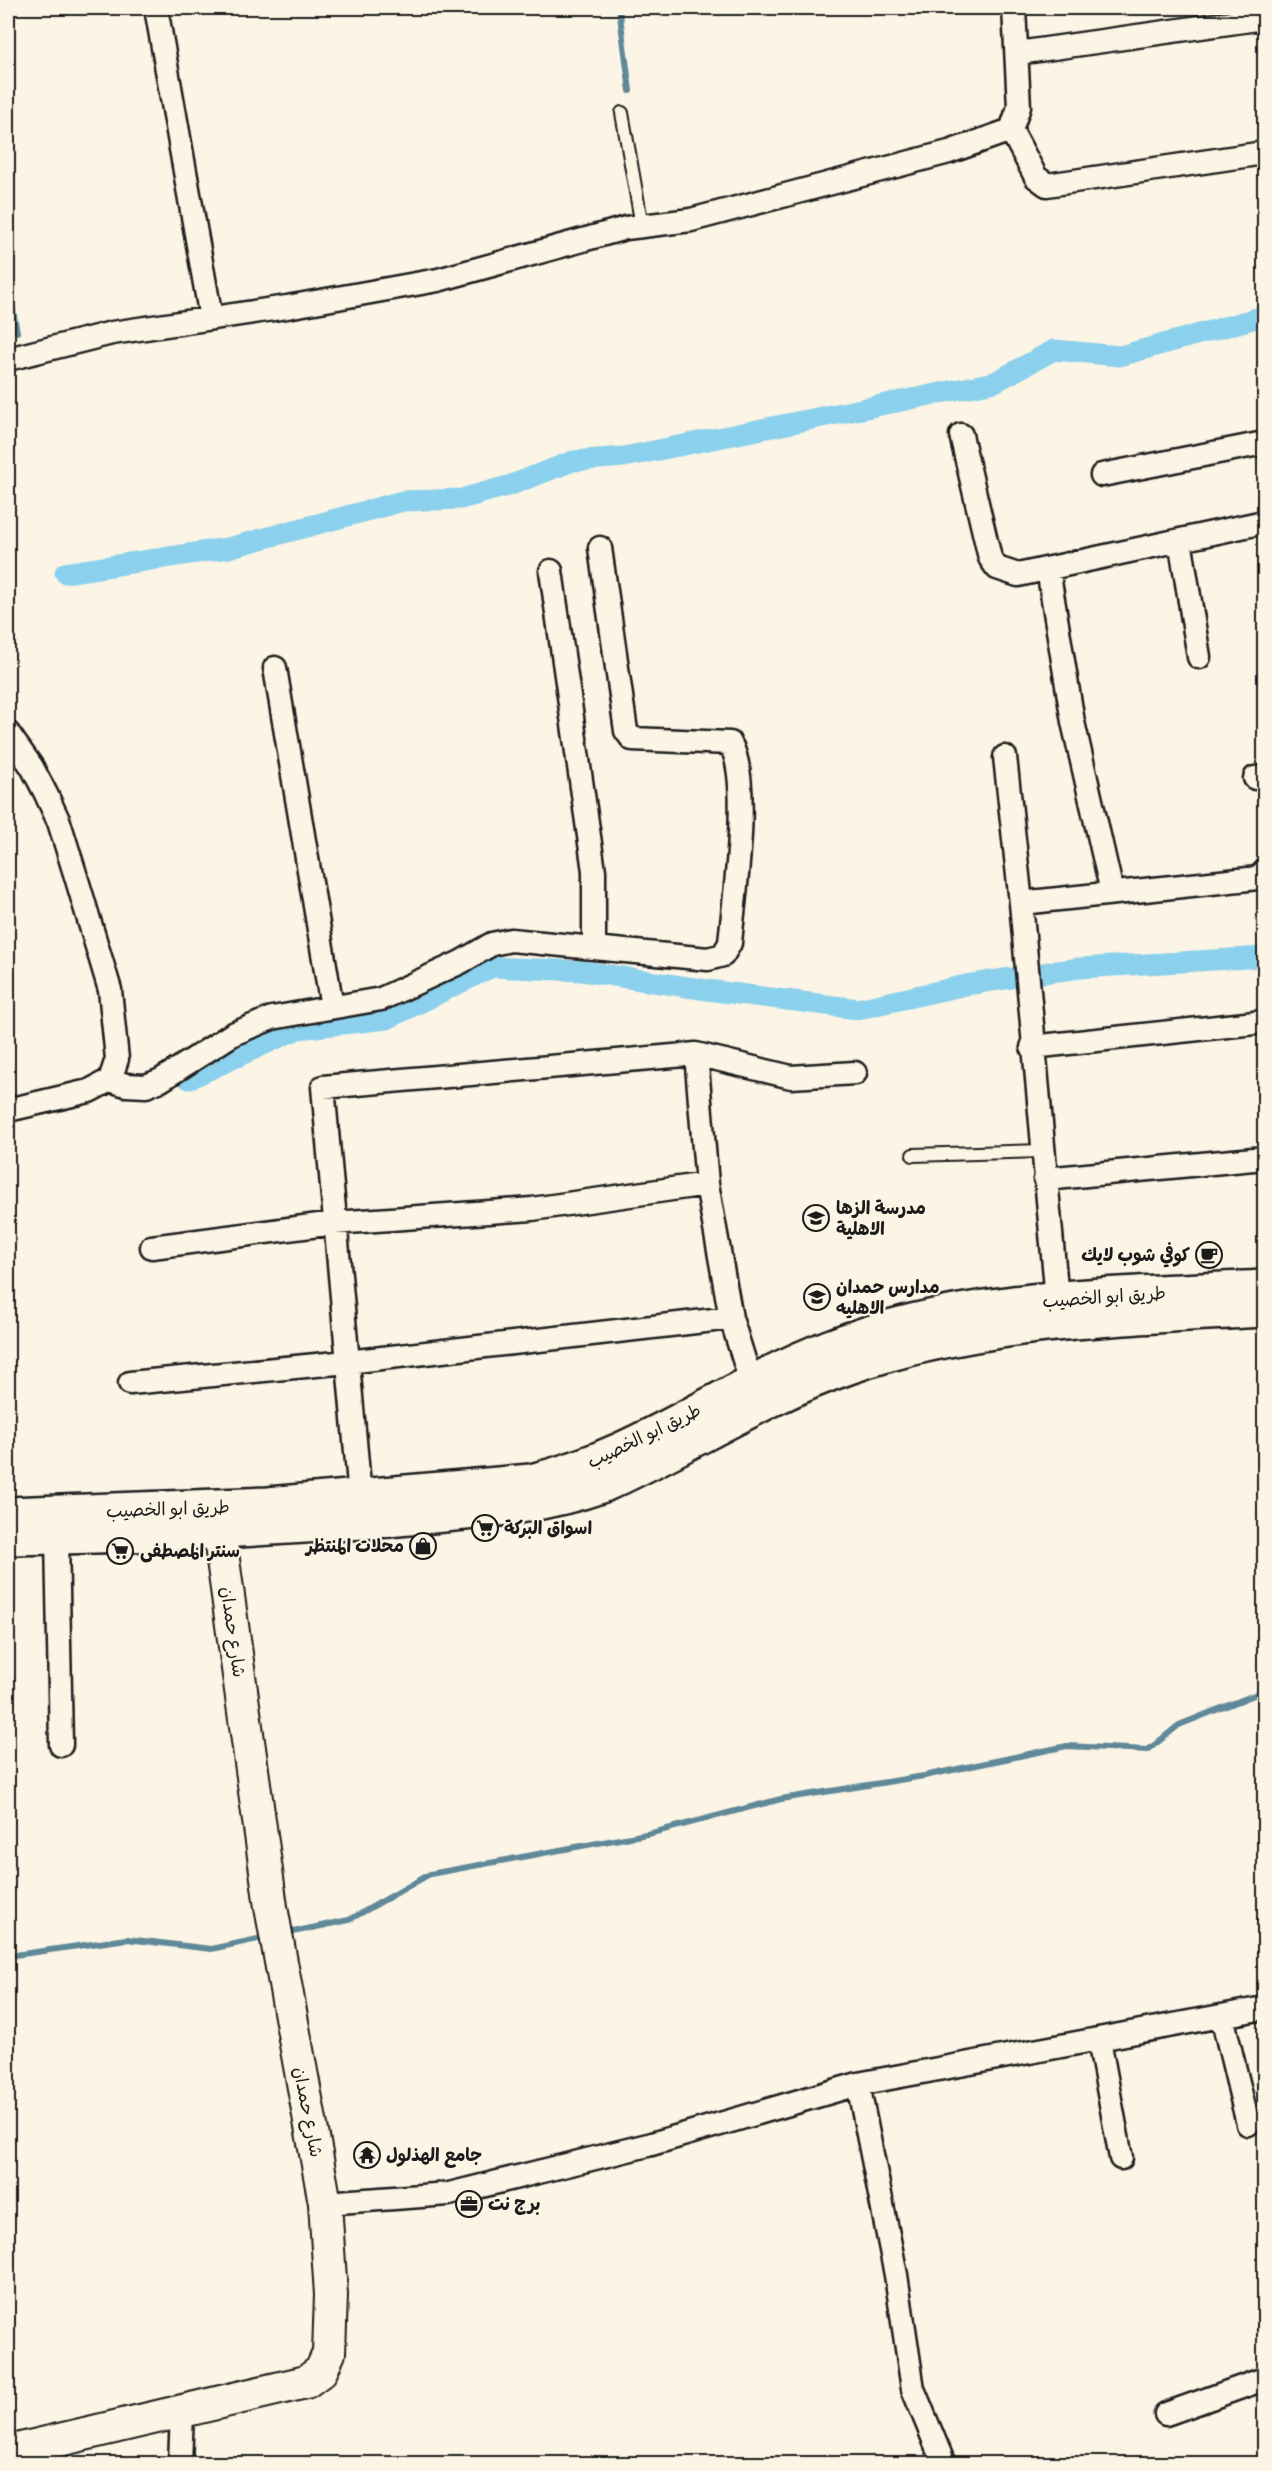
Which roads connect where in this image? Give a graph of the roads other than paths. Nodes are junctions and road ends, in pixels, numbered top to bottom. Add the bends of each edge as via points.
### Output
1 (156, 8) edge
2 (1014, 8) edge
3 (1264, 18) edge
4 (1018, 53) junction
5 (622, 113) dead end
6 (1011, 130) junction
7 (1264, 153) edge
8 (642, 226) junction
9 (211, 318) junction
10 (8, 359) edge
11 (961, 435) dead end
12 (1264, 443) edge
13 (1102, 475) dead end
14 (1264, 522) edge
15 (1180, 540) junction
16 (600, 548) dead end
17 (1048, 568) junction
18 (551, 571) dead end
19 (1200, 657) dead end
20 (275, 668) dead end
21 (8, 733) edge
22 (1005, 758) dead end
23 (1264, 872) edge
24 (1112, 892) junction
25 (1021, 903) junction
26 (594, 947) junction
27 (332, 1007) junction
28 (1264, 1022) edge
29 (1032, 1047) junction
30 (696, 1054) junction
31 (855, 1073) dead end
32 (110, 1080) junction
33 (8, 1110) edge
34 (1042, 1151) junction
35 (912, 1155) dead end
36 (1264, 1158) edge
37 (1045, 1179) junction
38 (707, 1185) junction
39 (334, 1223) junction
40 (152, 1246) dead end
41 (1264, 1287) edge
42 (1057, 1299) junction
43 (1163, 1304) junction
44 (1264, 1310) edge
45 (731, 1318) junction
46 (347, 1362) junction
47 (751, 1382) junction
48 (130, 1383) dead end
49 (360, 1496) junction
50 (8, 1514) edge
51 (219, 1532) junction
52 (57, 1537) junction
53 (8, 1538) edge
54 (61, 1745) dead end
55 (1264, 2008) edge
56 (1222, 2016) junction
57 (1099, 2040) junction
58 (858, 2084) junction
59 (1248, 2124) dead end
60 (1121, 2158) dead end
61 (325, 2203) junction
62 (1264, 2379) edge
63 (182, 2412) junction
64 (1166, 2414) dead end
65 (8, 2452) edge
66 (180, 2463) edge
67 (944, 2463) edge

1 - 9 street
2 - 4 street
3 - 4 street
4 - 6 street via 1019,107
5 - 8 lane
6 - 7 street via 1036,177 1047,185
6 - 8 street via 949,152 771,200 691,220
8 - 9 street via 438,279
9 - 10 street via 112,333
11 - 17 street via 990,558 997,568 1018,575
12 - 13 street
14 - 15 street
15 - 17 street
15 - 19 street
16 - 26 street via 626,731 632,739 730,743 736,754 742,817 730,943 723,955 708,959
17 - 24 street via 1073,722
18 - 26 street via 594,871
20 - 27 street
21 - 32 street via 32,767 59,822 110,990 117,1059
22 - 25 street
23 - 24 street via 1258,878
24 - 25 street
25 - 29 street
26 - 27 street via 501,942 381,999
27 - 32 street via 272,1018 233,1034 146,1086
28 - 29 street
29 - 34 street
30 - 31 street via 791,1077
30 - 38 street
30 - 39 street via 323,1087
32 - 33 street via 89,1091
34 - 35 lane
34 - 37 street
36 - 37 street
37 - 42 street
38 - 39 street via 532,1209
38 - 45 street
39 - 40 street
39 - 46 street
41 - 43 main road, طريق ابو الخصيب
42 - 43 main road, طريق ابو الخصيب
42 - 47 main road, طريق ابو الخصيب via 887,1328 831,1346
43 - 44 main road, طريق ابو الخصيب
43 - 51 main road, طريق ابو الخصيب via 968,1336 877,1358 790,1391 630,1473 574,1496 474,1512
45 - 46 street
45 - 47 street
46 - 48 street
46 - 49 street
47 - 49 main road, طريق ابو الخصيب via 608,1457 558,1475 505,1485
49 - 50 main road, طريق ابو الخصيب via 212,1507
51 - 52 main road, طريق ابو الخصيب
51 - 61 main road, شارع حمدان via 271,1907
52 - 53 main road, طريق ابو الخصيب
52 - 54 street
55 - 56 street
56 - 57 street
56 - 59 street
57 - 58 street
57 - 60 street
58 - 61 street via 648,2145 449,2194
58 - 67 street via 896,2275 913,2389
61 - 63 main road, شارع حمدان via 331,2334 329,2353 321,2371 306,2382
62 - 64 street
63 - 65 main road, شارع حمدان
63 - 66 street

